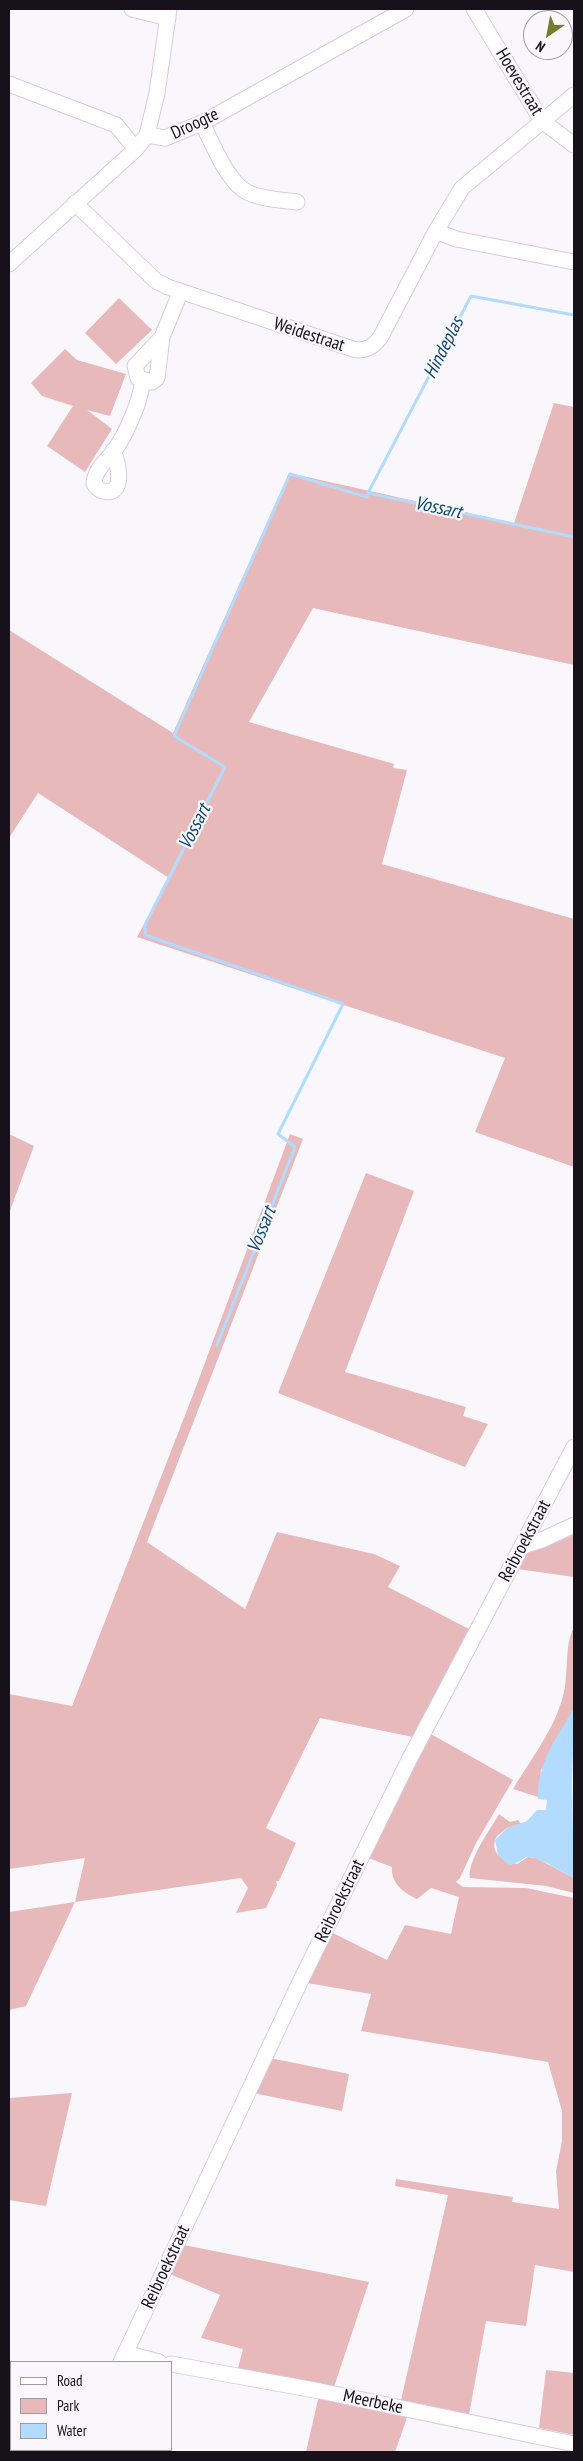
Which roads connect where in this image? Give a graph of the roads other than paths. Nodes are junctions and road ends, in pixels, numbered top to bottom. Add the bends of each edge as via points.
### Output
1 (132, 9) edge
2 (406, 9) edge
3 (474, 9) edge
4 (169, 13) edge
5 (9, 84) edge
6 (574, 95) edge
7 (542, 121) junction
8 (202, 123) junction
9 (147, 135) junction
10 (574, 145) edge
11 (136, 149) junction
12 (297, 202) dead end
13 (75, 203) junction
14 (436, 231) junction
15 (574, 262) edge
16 (9, 264) edge
17 (180, 293) junction
18 (162, 337) junction
19 (142, 381) junction
20 (113, 451) dead end
21 (574, 1447) edge
22 (574, 1525) edge
23 (522, 1546) junction
24 (123, 2357) edge
25 (152, 2361) edge
26 (172, 2364) edge
27 (574, 2444) edge

1 - 4 street
2 - 8 street, Droogte
3 - 7 street, Hoevestraat
4 - 9 street
5 - 11 street via 116,125
6 - 7 street, Weidestraat
7 - 10 street, Hoevestraat
7 - 14 street, Weidestraat via 462,188
8 - 9 street, Droogte via 164,138
8 - 12 street via 239,186 248,192
9 - 11 street, Droogte
11 - 13 street, Droogte
13 - 16 street, Droogte
13 - 17 street, Weidestraat via 156,281
14 - 15 street via 456,239
14 - 17 street, Weidestraat via 380,338 365,350 356,350
17 - 18 street
18 - 19 street via 135,366
18 - 19 street via 157,378 152,382
19 - 20 street via 133,390 125,414 129,424
21 - 23 street, Reibroekstraat
22 - 23 street
23 - 24 street, Reibroekstraat via 409,1760
24 - 25 street
26 - 27 street, Meerbeke via 320,2391

